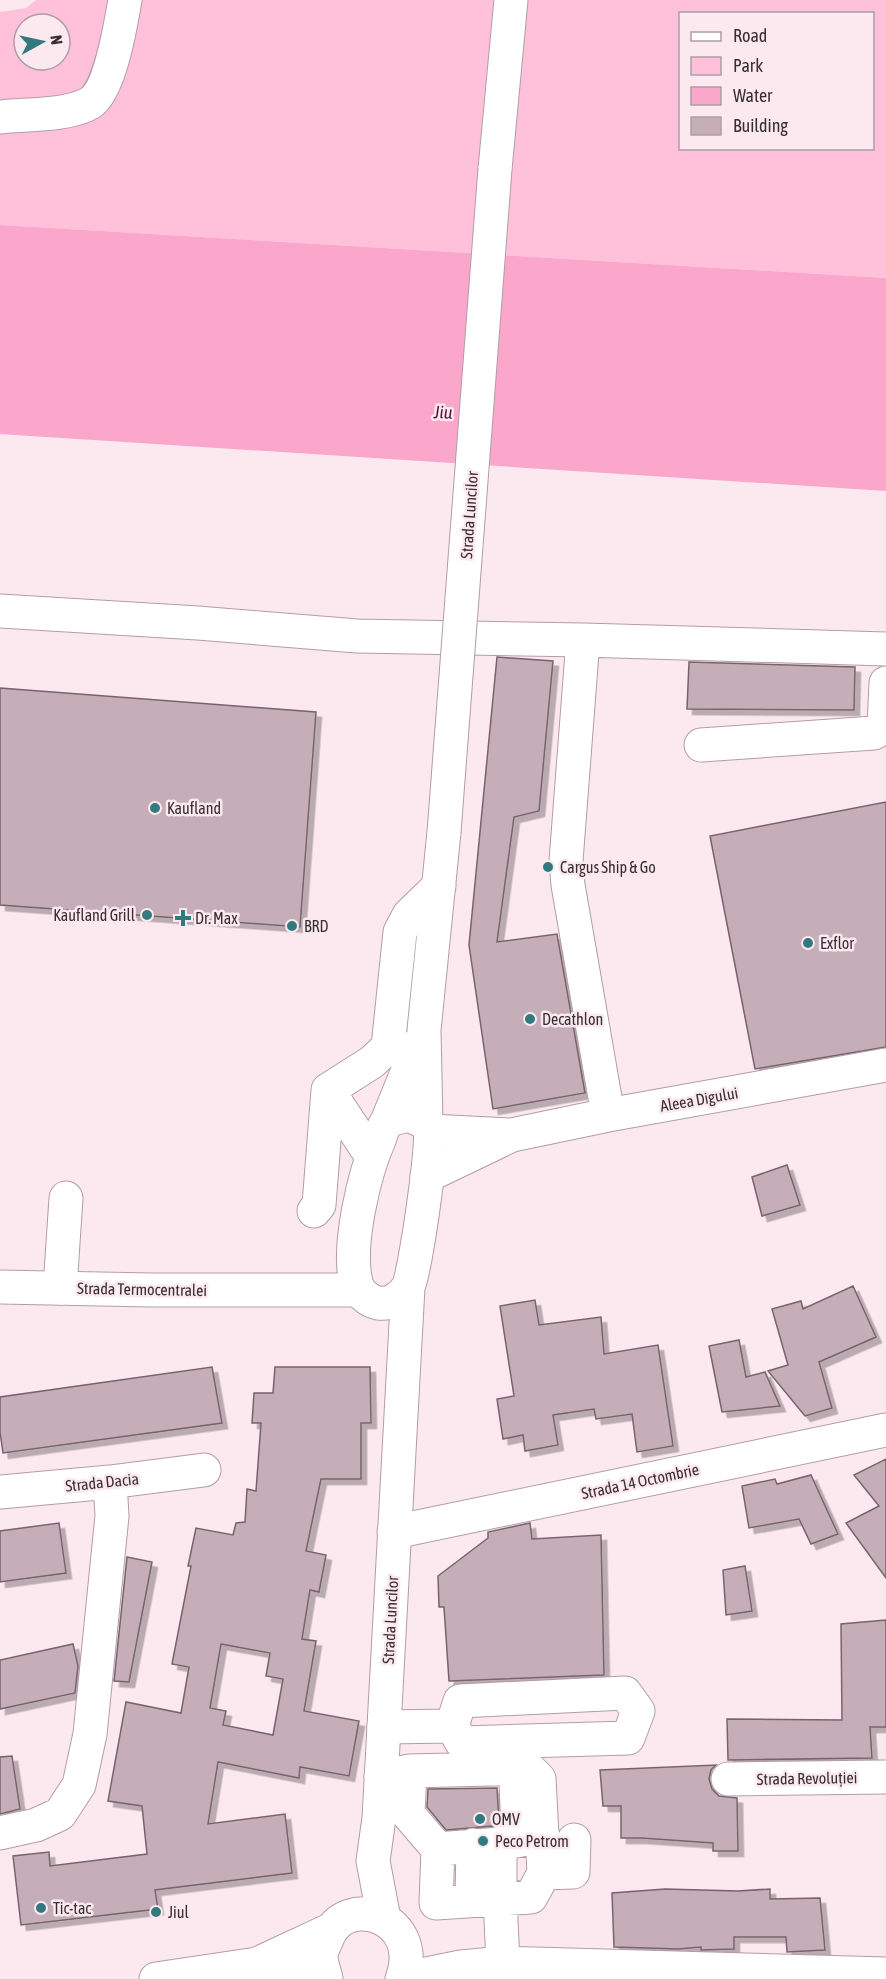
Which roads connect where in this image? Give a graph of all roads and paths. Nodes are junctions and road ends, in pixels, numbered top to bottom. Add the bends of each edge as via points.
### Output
1 (125, 0) edge
2 (510, 0) edge
3 (0, 117) edge
4 (0, 611) edge
5 (583, 640) junction
6 (886, 649) edge
7 (886, 683) edge
8 (701, 745) dead end
9 (439, 886) junction
10 (424, 1030) junction
11 (886, 1065) edge
12 (328, 1090) junction
13 (608, 1115) junction
14 (386, 1124) junction
15 (428, 1127) junction
16 (512, 1135) junction
17 (372, 1157) junction
18 (427, 1176) junction
19 (66, 1198) dead end
20 (314, 1211) dead end
21 (356, 1232) junction
22 (0, 1287) edge
23 (408, 1287) junction
24 (60, 1288) junction
25 (284, 1290) junction
26 (369, 1296) junction
27 (402, 1380) junction
28 (886, 1430) edge
29 (204, 1470) dead end
30 (110, 1482) junction
31 (0, 1492) edge
32 (394, 1532) junction
33 (452, 1726) junction
34 (384, 1727) junction
35 (528, 1768) junction
36 (396, 1773) junction
37 (886, 1777) edge
38 (728, 1779) dead end
39 (0, 1833) edge
40 (559, 1838) junction
41 (487, 1844) junction
42 (438, 1849) junction
43 (373, 1861) junction
44 (486, 1899) junction
45 (384, 1919) junction
46 (337, 1924) junction
47 (503, 1964) junction
48 (257, 1965) junction
49 (405, 1967) edge
50 (886, 1974) edge
51 (156, 1979) edge
52 (316, 1979) edge
53 (327, 1979) edge

1 - 3 main road via 105,84 92,102 72,110
2 - 9 main road, Strada Luncilor, bridge
4 - 5 main road via 357,636
5 - 6 main road
5 - 13 main road via 566,861
7 - 8 main road via 884,727 874,733
9 - 10 main road, Strada Luncilor
9 - 12 main road via 409,915 400,932 388,1047
10 - 14 main road, Strada Luncilor
10 - 15 main road, Strada Luncilor
11 - 13 main road, Aleea Digului
12 - 17 main road
12 - 20 main road via 319,1205
13 - 16 main road, Aleea Digului
14 - 15 main road, Aleea Digului via 408,1116
14 - 17 main road, Strada Luncilor
15 - 16 main road, Aleea Digului
15 - 18 main road, Strada Luncilor
16 - 18 main road, Aleea Digului
17 - 21 main road, Strada Luncilor
18 - 23 main road, Strada Luncilor
19 - 24 main road
21 - 25 main road via 337,1260
21 - 26 main road, Strada Luncilor via 356,1282
22 - 24 main road, Strada Termocentralei
23 - 26 main road via 393,1301
23 - 27 main road, Strada Luncilor
24 - 25 main road, Strada Termocentralei
25 - 26 main road, Strada Termocentralei
26 - 27 main road, Strada Luncilor
27 - 32 main road, Strada Luncilor
28 - 32 main road, Strada 14 Octombrie
29 - 30 main road, Strada Dacia
30 - 31 main road, Strada Dacia
30 - 39 main road via 111,1516 90,1734 79,1785 60,1814 36,1825
32 - 34 main road, Strada Luncilor
33 - 33 main road via 462,1743 628,1738 638,1711 625,1693 460,1701
33 - 34 main road
34 - 36 main road, Strada Luncilor
35 - 36 main road
35 - 40 main road via 539,1779
35 - 41 main road via 516,1782 518,1831
36 - 42 main road via 408,1814
36 - 43 main road, Strada Luncilor via 379,1818
37 - 38 main road, Strada Revoluției
40 - 41 main road
40 - 44 main road via 531,1897
41 - 42 main road
41 - 44 main road
42 - 44 main road via 436,1903
43 - 45 main road, Strada Luncilor
43 - 46 main road, Strada Luncilor
44 - 47 main road
45 - 46 main road via 357,1915
45 - 49 main road via 404,1940
46 - 48 main road
46 - 53 main road, Strada Luncilor via 320,1955
47 - 49 main road
47 - 50 main road
48 - 51 main road
48 - 52 main road

